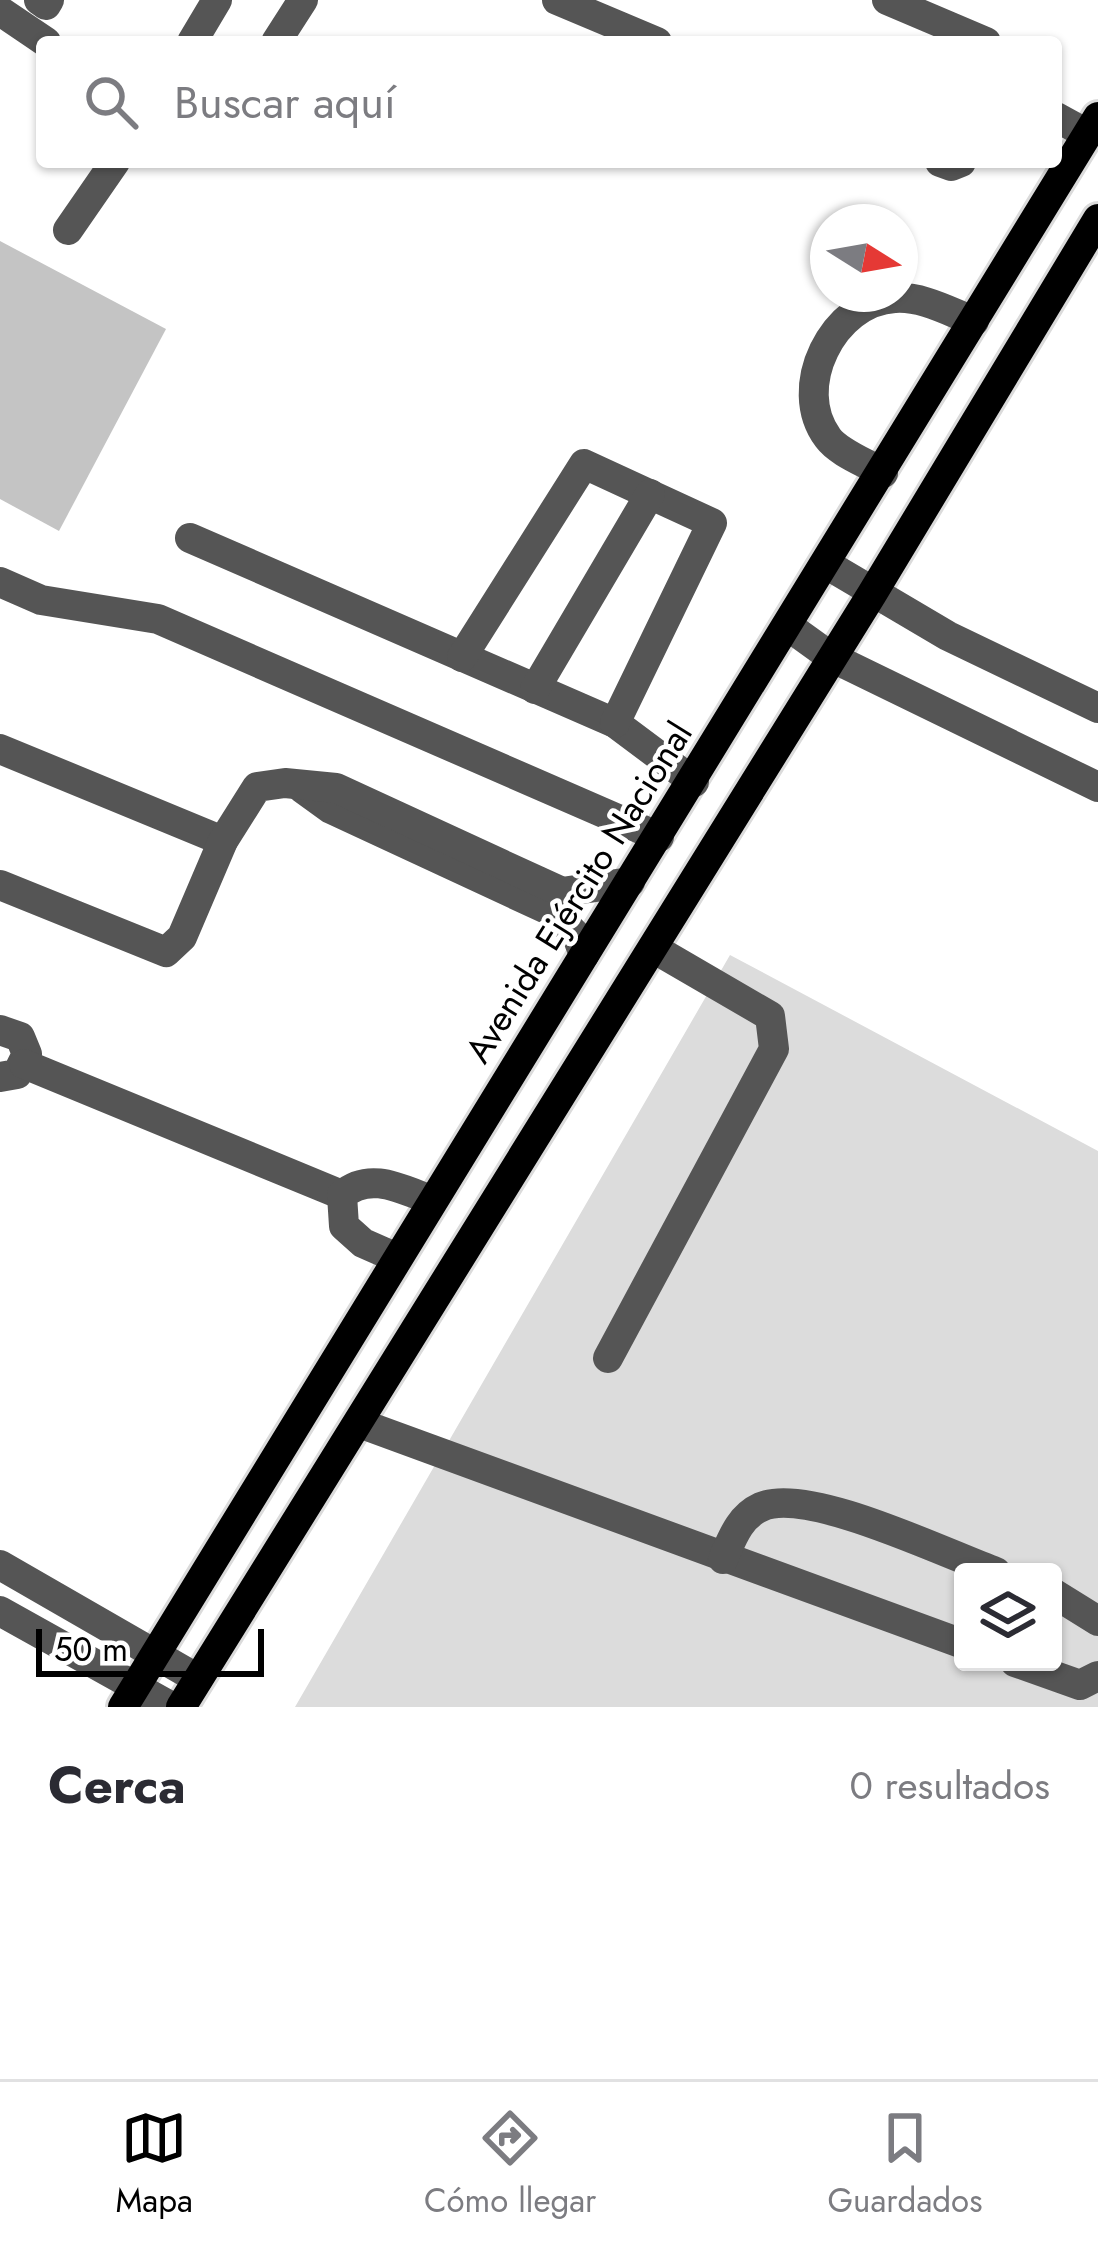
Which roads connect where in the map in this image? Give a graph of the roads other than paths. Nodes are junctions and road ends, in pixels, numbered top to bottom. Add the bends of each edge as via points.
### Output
1 (217, 0) edge
2 (303, 0) edge
3 (557, 0) edge
4 (887, 0) edge
5 (0, 11) edge
6 (42, 16) edge
7 (196, 36) edge
8 (280, 36) edge
9 (642, 36) edge
10 (972, 36) edge
11 (1062, 118) edge
12 (1093, 126) edge
13 (1062, 159) edge
14 (111, 168) edge
15 (1054, 168) edge
16 (1098, 219) edge
17 (68, 230) dead end
18 (974, 322) junction
19 (883, 473) junction
20 (650, 494) junction
21 (190, 538) dead end
22 (826, 564) junction
23 (0, 582) edge
24 (872, 594) junction
25 (788, 626) junction
26 (462, 657) junction
27 (832, 657) junction
28 (535, 689) junction
29 (1098, 708) edge
30 (614, 723) junction
31 (0, 749) edge
32 (694, 782) junction
33 (1098, 787) edge
34 (659, 837) junction
35 (223, 841) junction
36 (631, 882) junction
37 (0, 885) edge
38 (557, 902) junction
39 (653, 947) junction
40 (584, 955) junction
41 (0, 1030) edge
42 (12, 1071) edge
43 (342, 1195) junction
44 (431, 1200) junction
45 (398, 1258) junction
46 (608, 1358) dead end
47 (359, 1423) junction
48 (723, 1559) junction
49 (971, 1563) edge
50 (0, 1565) edge
51 (1062, 1599) edge
52 (0, 1611) edge
53 (1098, 1621) edge
54 (954, 1641) edge
55 (155, 1656) junction
56 (1040, 1671) edge
57 (1098, 1676) edge
58 (198, 1679) junction
59 (130, 1696) edge
60 (176, 1707) edge

1 - 7 street
2 - 8 street
3 - 9 street
4 - 10 street
5 - 6 street
11 - 12 street
12 - 13 main road, Avenida Ejército Nacional
14 - 17 street
15 - 18 main road, Avenida Ejército Nacional
16 - 24 main road
18 - 19 main road, Avenida Ejército Nacional
18 - 19 street via 926,303 881,299 853,313 820,357 815,410 830,441
19 - 22 main road, Avenida Ejército Nacional
20 - 26 street via 584,464
20 - 28 street
20 - 30 street via 712,523
21 - 26 street
22 - 24 street
22 - 25 main road, Avenida Ejército Nacional
23 - 34 street via 41,599 158,619
24 - 27 main road
24 - 29 street
25 - 27 street
25 - 32 main road, Avenida Ejército Nacional
26 - 28 street
27 - 33 street
27 - 39 main road
28 - 30 street
30 - 32 street
31 - 35 street
32 - 34 main road, Avenida Ejército Nacional
34 - 36 main road, Avenida Ejército Nacional
35 - 37 street via 182,937 166,952
35 - 38 street via 257,788 336,788 386,821
36 - 38 street
36 - 40 main road, Avenida Ejército Nacional
38 - 40 street
39 - 46 street via 770,1016 774,1049
39 - 47 main road
40 - 44 main road, Avenida Ejército Nacional
41 - 42 street via 20,1037
42 - 43 street
43 - 44 street via 382,1183
43 - 45 street via 344,1226
44 - 45 main road, Avenida Ejército Nacional
45 - 55 main road, Avenida Ejército Nacional
47 - 48 street
47 - 58 main road
48 - 49 street via 740,1523 763,1506 804,1502
48 - 54 street
50 - 55 street
51 - 53 street
52 - 59 street
55 - 58 street
55 - 59 main road, Avenida Ejército Nacional
56 - 57 street via 1080,1685
58 - 60 main road
59 - 60 street

